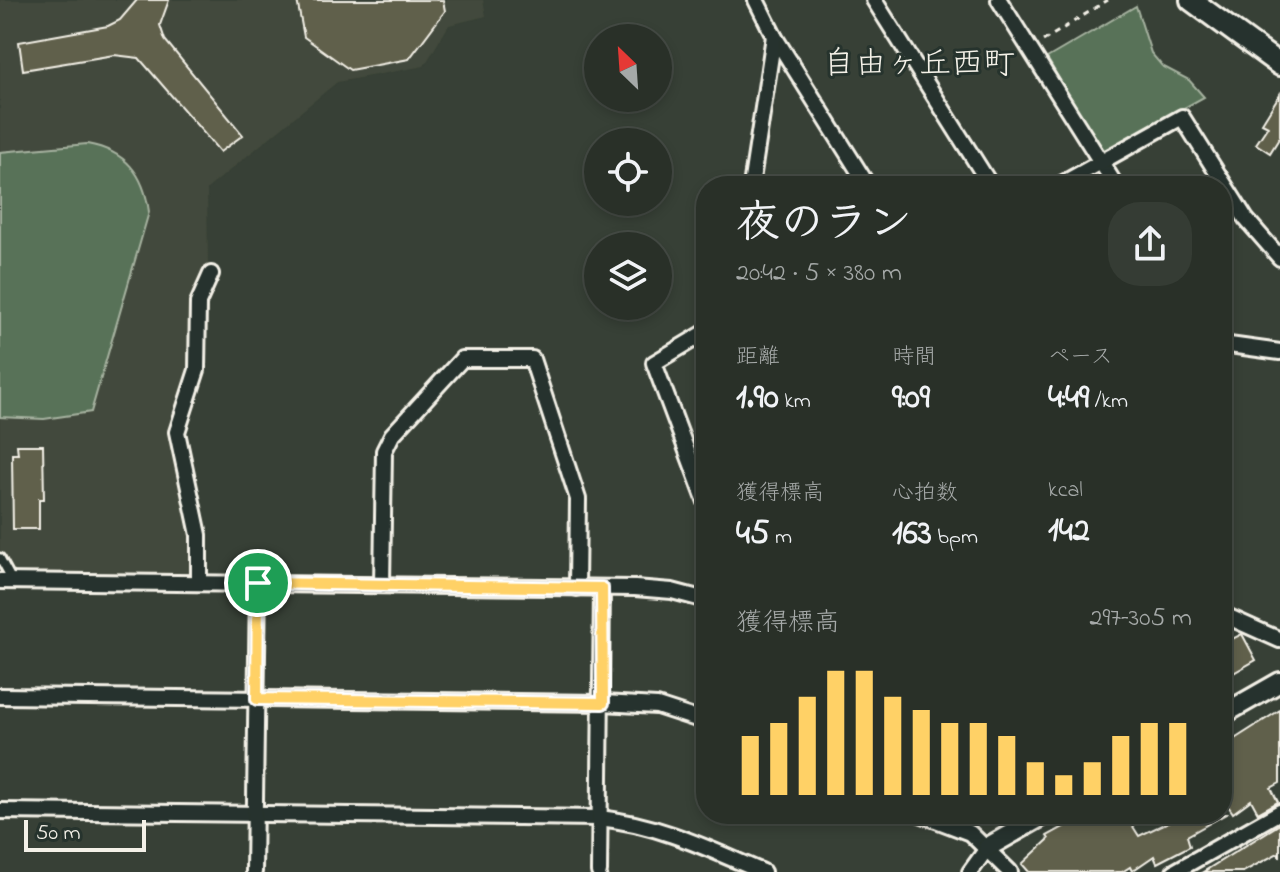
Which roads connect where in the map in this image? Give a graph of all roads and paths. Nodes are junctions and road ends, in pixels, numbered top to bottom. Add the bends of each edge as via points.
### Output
1 (756, 0) edge
2 (874, 0) edge
3 (999, 0) edge
4 (1108, 0) edge
5 (1191, 0) edge
6 (774, 36) junction
7 (1030, 50) junction
8 (1280, 65) edge
9 (1102, 162) junction
10 (753, 176) edge
11 (862, 176) edge
12 (985, 176) edge
13 (1076, 176) edge
14 (1110, 176) edge
15 (1219, 176) edge
16 (1232, 197) edge
17 (1280, 258) edge
18 (211, 274) dead end
19 (696, 338) edge
20 (1232, 345) edge
21 (1280, 352) edge
22 (696, 475) edge
23 (0, 558) edge
24 (6, 581) edge
25 (199, 583) junction
26 (258, 583) junction
27 (382, 585) junction
28 (577, 588) junction
29 (602, 588) junction
30 (696, 597) edge
31 (1232, 618) edge
32 (1280, 640) edge
33 (1280, 682) edge
34 (0, 696) edge
35 (257, 699) junction
36 (603, 703) junction
37 (1232, 709) edge
38 (696, 719) edge
39 (0, 811) edge
40 (1280, 812) edge
41 (255, 813) junction
42 (599, 818) junction
43 (946, 824) edge
44 (1028, 824) edge
45 (988, 847) junction
46 (254, 872) edge
47 (599, 872) edge
48 (763, 872) edge
49 (970, 872) edge
50 (1010, 872) edge
51 (1174, 872) edge

1 - 6 street
2 - 12 street
3 - 7 street
4 - 7 path
5 - 8 main road
6 - 10 street
6 - 11 street
7 - 9 street
9 - 13 street
9 - 14 street
9 - 15 street via 1182,117
16 - 17 street
18 - 25 street via 198,303 197,370 177,432 199,535
19 - 22 street via 654,363
20 - 21 street
23 - 24 lane
24 - 25 street
25 - 26 street
26 - 27 street
26 - 35 street
27 - 28 street
27 - 28 street via 384,451 392,435 462,359 532,359 578,499
28 - 29 street
29 - 30 street
29 - 36 street
31 - 32 street
33 - 37 street
34 - 35 street
35 - 36 street
35 - 41 street
36 - 38 street via 657,706
36 - 42 street
39 - 41 street
40 - 51 street
41 - 42 street
41 - 46 street
42 - 47 street
42 - 48 street via 671,832
43 - 45 street
44 - 45 street
45 - 49 street
45 - 50 street

